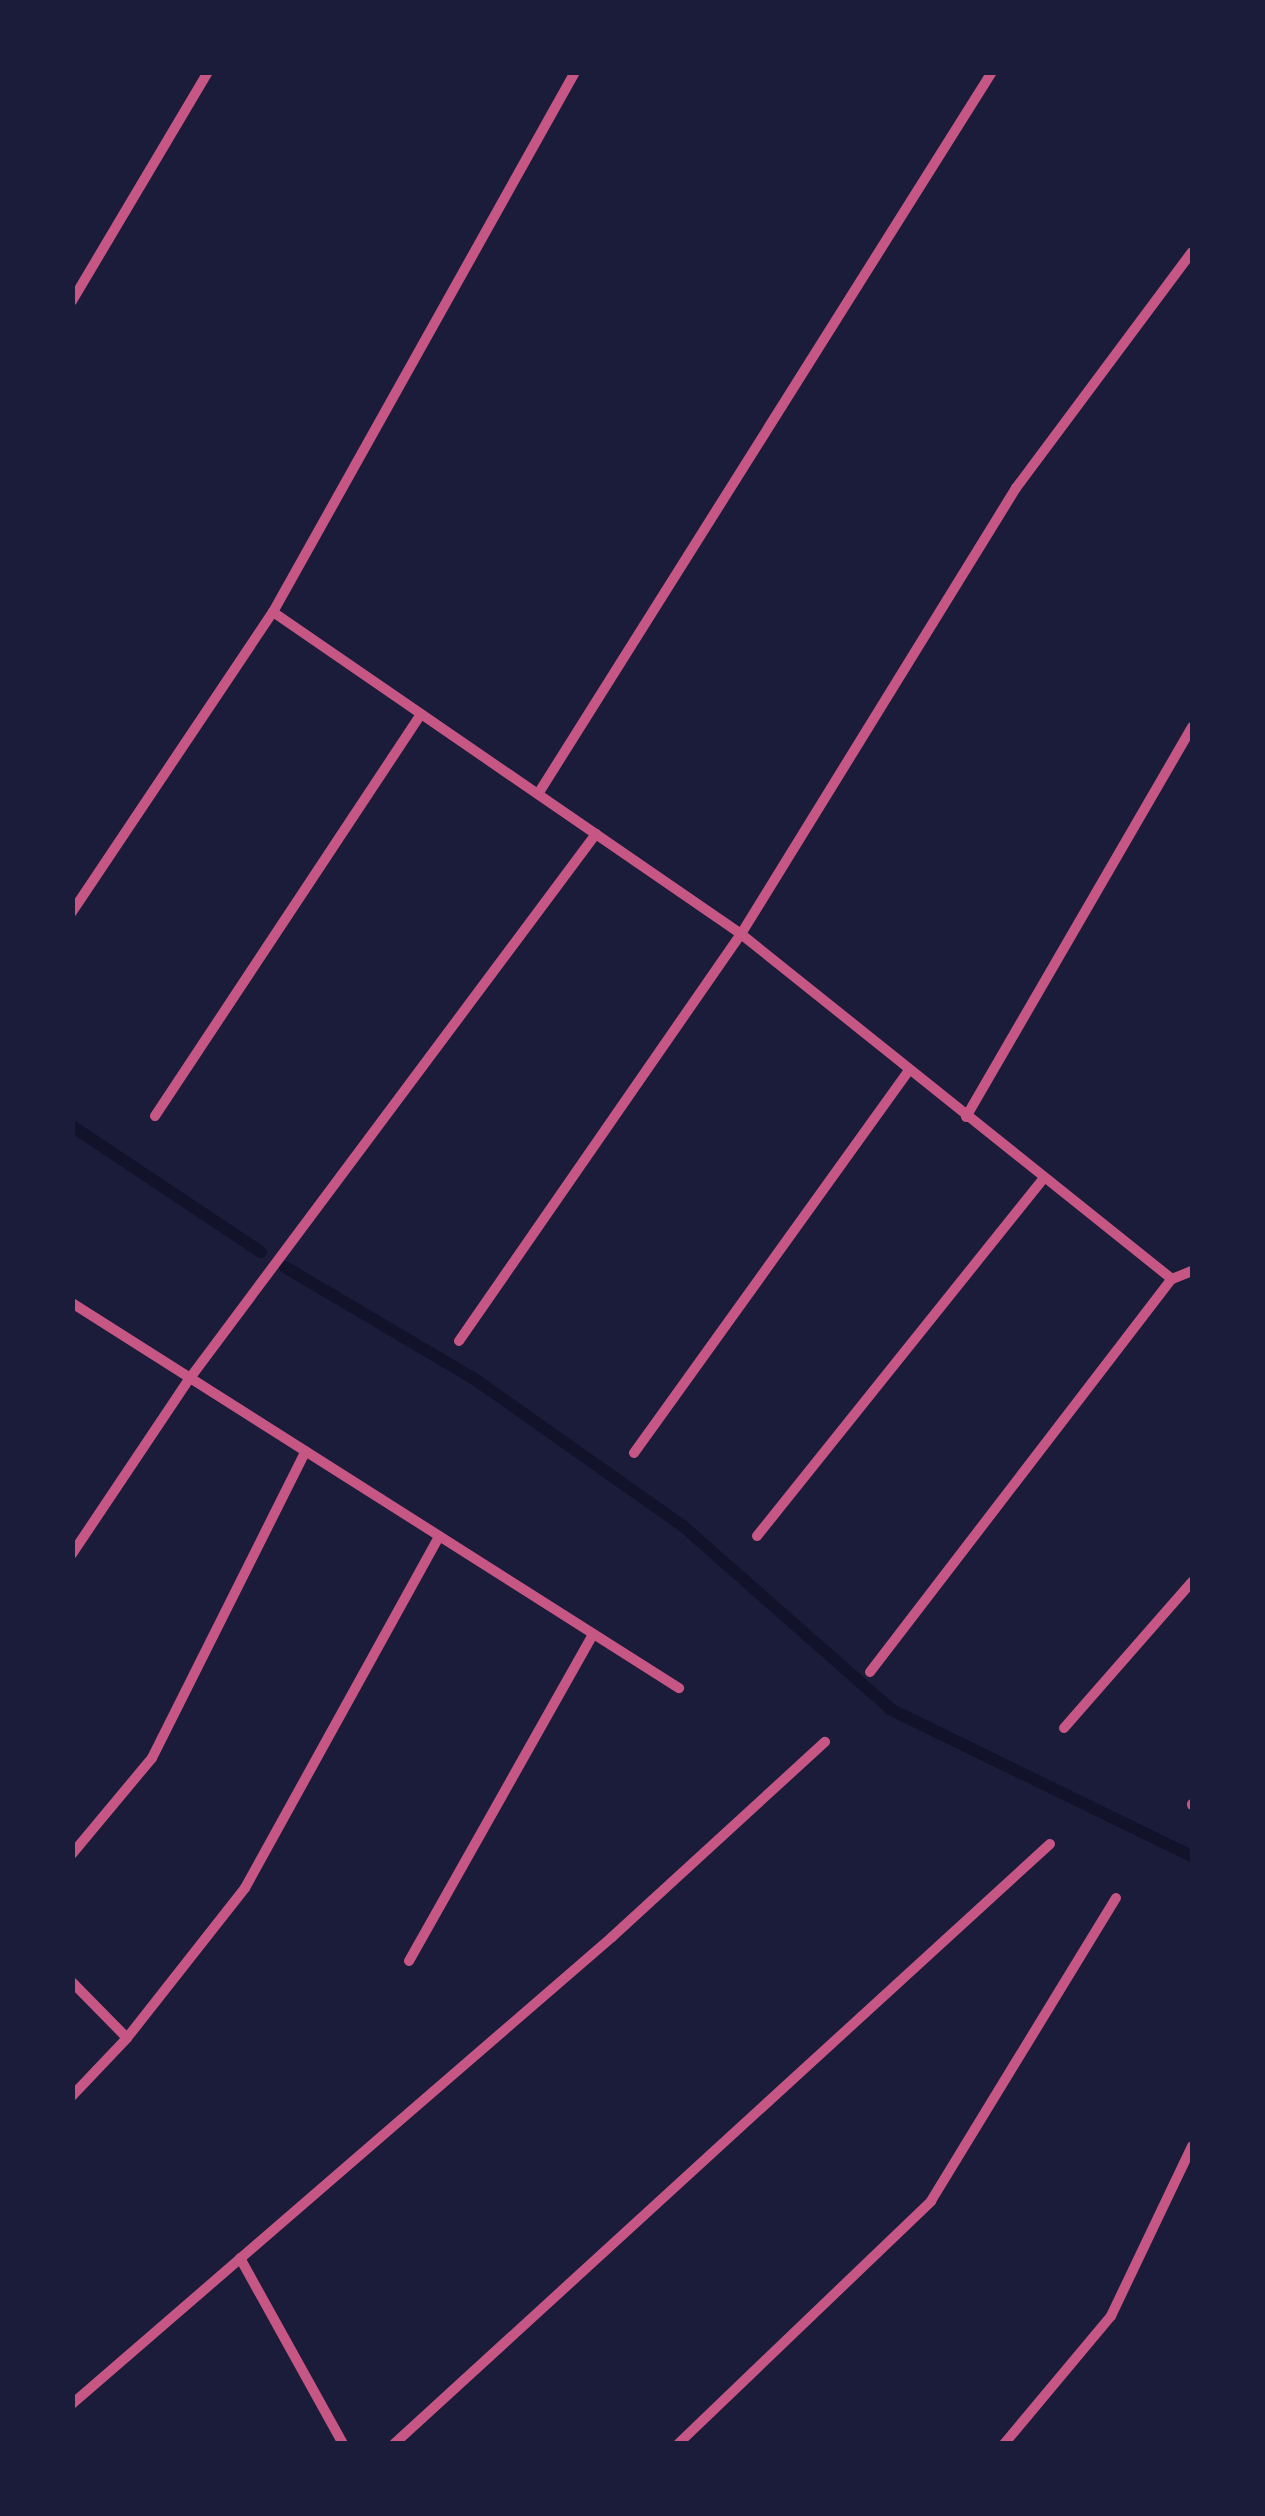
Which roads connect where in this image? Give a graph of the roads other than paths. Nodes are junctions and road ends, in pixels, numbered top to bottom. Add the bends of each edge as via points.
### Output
1 (208, 72) edge
2 (575, 72) edge
3 (992, 72) edge
4 (1192, 252) edge
5 (72, 302) edge
6 (272, 612) junction
7 (421, 714) junction
8 (1192, 727) edge
9 (538, 794) junction
10 (596, 834) junction
11 (72, 912) edge
12 (741, 934) junction
13 (909, 1070) junction
14 (155, 1116) dead end
15 (966, 1118) junction
16 (1044, 1178) junction
17 (1192, 1271) edge
18 (1172, 1279) junction
19 (72, 1303) edge
20 (459, 1341) dead end
21 (190, 1378) junction
22 (306, 1451) junction
23 (634, 1453) dead end
24 (439, 1536) junction
25 (758, 1536) dead end
26 (72, 1554) edge
27 (1192, 1582) edge
28 (594, 1634) junction
29 (870, 1672) dead end
30 (679, 1688) dead end
31 (1064, 1728) dead end
32 (825, 1742) dead end
33 (1050, 1844) dead end
34 (72, 1854) edge
35 (1116, 1898) dead end
36 (409, 1961) dead end
37 (72, 1982) edge
38 (128, 2038) junction
39 (72, 2096) edge
40 (1192, 2146) edge
41 (240, 2258) junction
42 (72, 2404) edge
43 (343, 2444) edge
44 (394, 2444) edge
45 (678, 2444) edge
46 (1004, 2444) edge

1 - 5 street
2 - 6 street
3 - 9 street
4 - 12 street via 1016,488
6 - 7 street
6 - 11 street
7 - 9 street
7 - 14 street
8 - 15 street
9 - 10 street
10 - 12 street
10 - 21 street
12 - 13 street
12 - 20 street
13 - 15 street
13 - 23 street
15 - 16 street
16 - 18 street
16 - 25 street
17 - 18 street
18 - 29 street
19 - 21 street
21 - 22 street
21 - 26 street
22 - 24 street
22 - 34 street via 152,1758
24 - 28 street
24 - 38 street via 264,1857
27 - 31 street
28 - 30 street
28 - 36 street
32 - 41 street via 612,1937
33 - 44 street
35 - 45 street via 931,2201
37 - 38 street
38 - 39 street
40 - 46 street via 1111,2316
41 - 42 street
41 - 43 street

